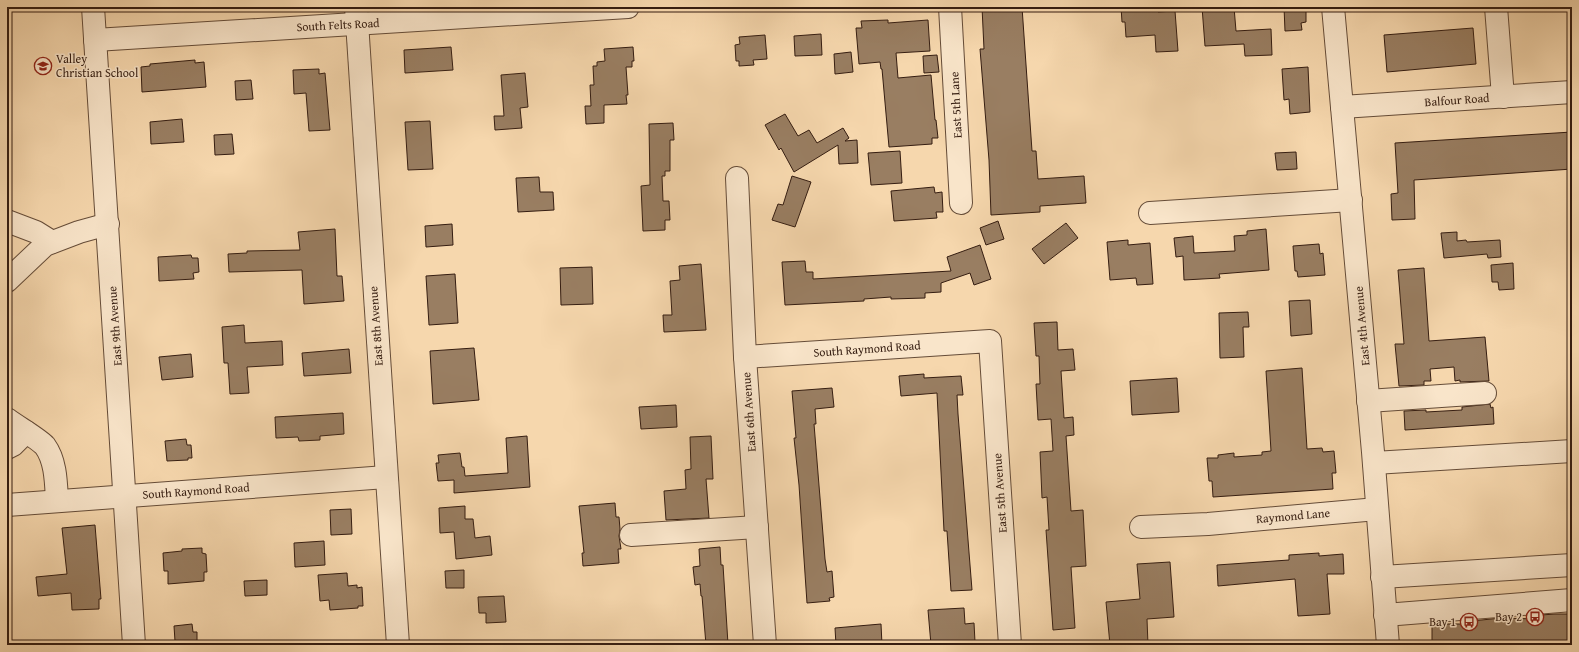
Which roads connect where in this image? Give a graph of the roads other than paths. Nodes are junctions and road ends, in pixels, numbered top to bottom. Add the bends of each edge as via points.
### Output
1 (93, 7) edge
2 (628, 7) edge
3 (950, 7) edge
4 (1333, 7) edge
5 (1496, 7) edge
6 (357, 16) edge
7 (95, 40) junction
8 (1572, 92) edge
9 (1503, 97) junction
10 (1342, 107) junction
11 (737, 178) dead end
12 (1351, 200) junction
13 (962, 203) dead end
14 (1150, 213) dead end
15 (7, 221) edge
16 (108, 224) junction
17 (52, 242) junction
18 (7, 281) edge
19 (990, 341) joint
20 (745, 357) junction
21 (1485, 393) dead end
22 (1368, 401) junction
23 (7, 419) edge
24 (26, 432) junction
25 (7, 448) edge
26 (1572, 451) edge
27 (1374, 463) junction
28 (386, 478) junction
29 (126, 496) junction
30 (57, 501) junction
31 (7, 504) edge
32 (1377, 509) junction
33 (757, 527) junction
34 (1141, 527) dead end
35 (631, 535) dead end
36 (1572, 565) edge
37 (1382, 577) junction
38 (1572, 600) edge
39 (1385, 615) junction
40 (134, 645) edge
41 (398, 645) edge
42 (765, 645) edge
43 (1010, 645) edge
44 (1388, 645) edge

1 - 7 street, East 9th Avenue
2 - 6 street, South Felts Road
3 - 13 street, East 5th Lane
4 - 10 street, East 4th Avenue
5 - 9 street
6 - 7 street, South Felts Road
6 - 28 street, East 8th Avenue
7 - 16 street, East 9th Avenue
8 - 9 street, Balfour Road
9 - 10 street, Balfour Road
10 - 12 street, East 4th Avenue
11 - 20 street, East 6th Avenue
12 - 14 street
12 - 22 street, East 4th Avenue
15 - 17 street via 36,232
16 - 17 street
16 - 29 street, East 9th Avenue
17 - 18 street via 45,245
19 - 20 street, South Raymond Road
19 - 43 street, East 5th Avenue
20 - 33 street, East 6th Avenue
21 - 22 street
22 - 27 street, East 4th Avenue
23 - 24 street
24 - 25 street
24 - 30 street via 44,445 50,454
26 - 27 street
27 - 32 street, East 4th Avenue
28 - 29 street, South Raymond Road
28 - 41 street, East 8th Avenue
29 - 30 street, South Raymond Road
29 - 40 street, East 9th Avenue
30 - 31 street, South Raymond Road
32 - 34 street, Raymond Lane via 1208,524
32 - 37 street, East 4th Avenue
33 - 35 street
33 - 42 street, East 6th Avenue
36 - 37 street
37 - 39 street, East 4th Avenue
38 - 39 street
39 - 44 street, East 4th Avenue

